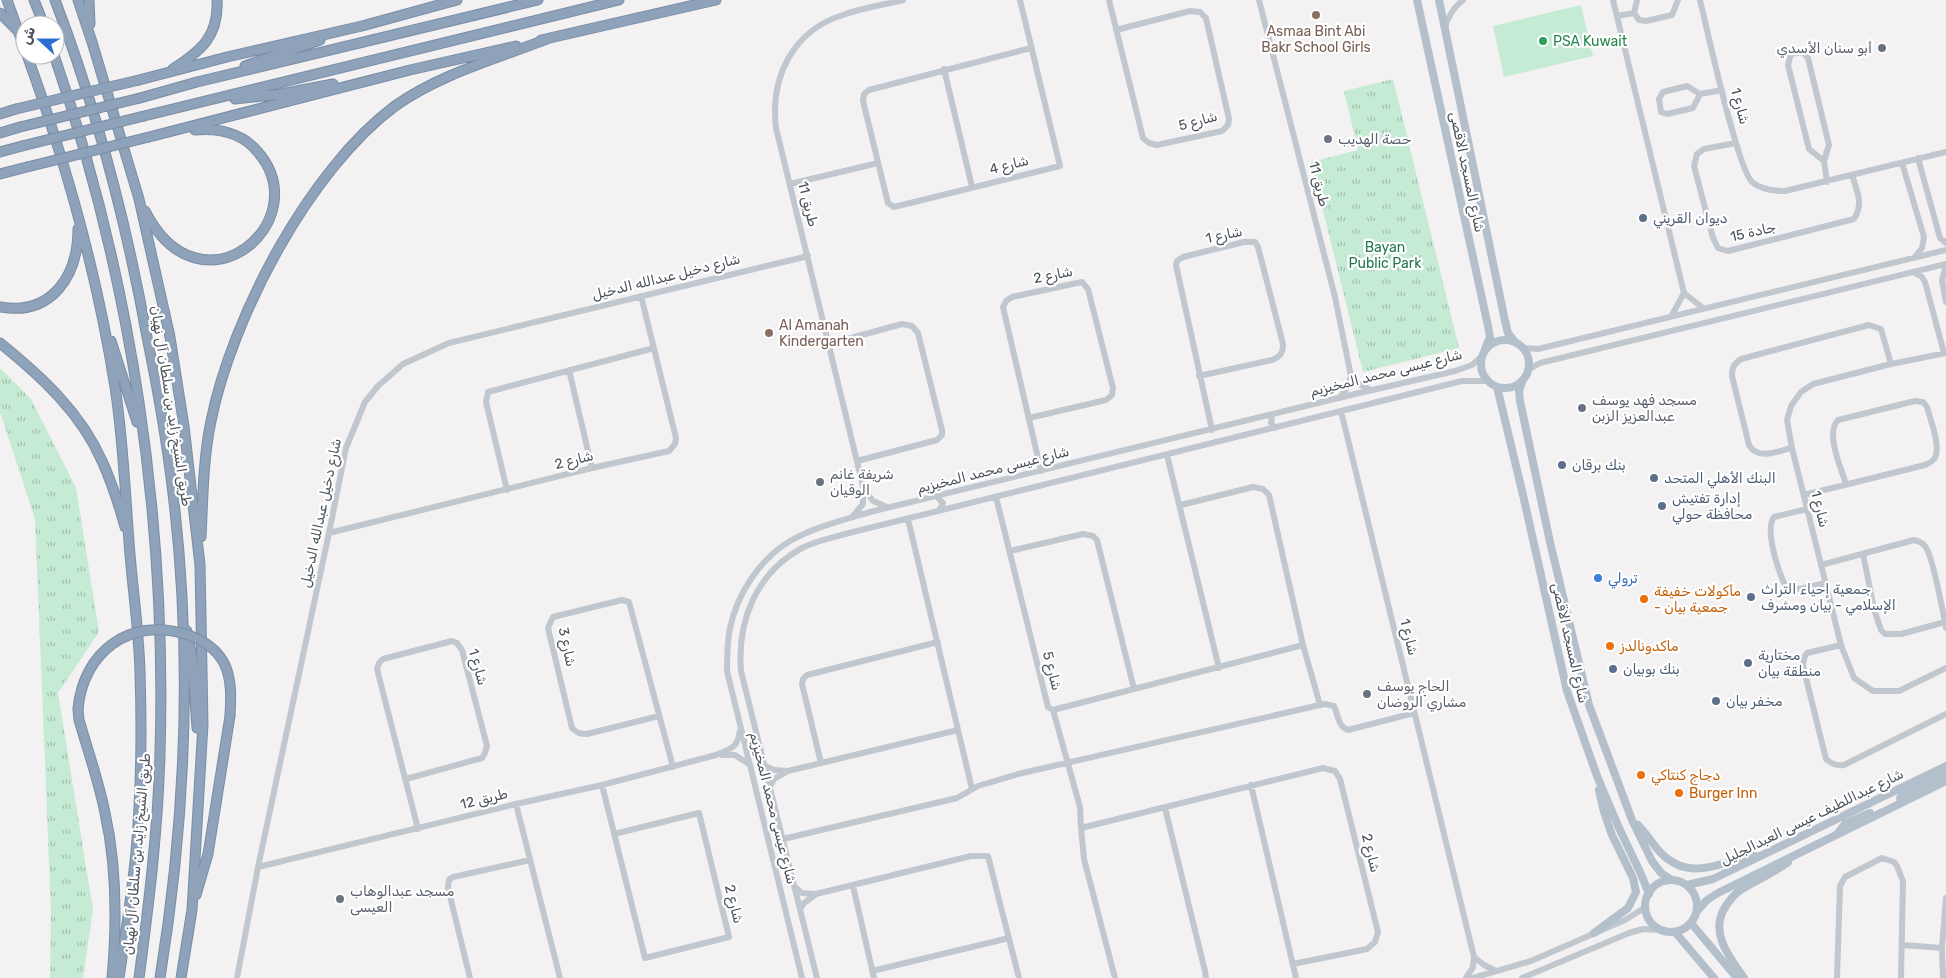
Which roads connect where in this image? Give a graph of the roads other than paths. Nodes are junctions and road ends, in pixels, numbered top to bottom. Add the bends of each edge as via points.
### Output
1 (7, 0) edge
2 (34, 0) edge
3 (55, 0) edge
4 (78, 0) edge
5 (89, 0) edge
6 (217, 0) edge
7 (457, 0) edge
8 (538, 0) edge
9 (619, 0) edge
10 (716, 0) edge
11 (903, 0) edge
12 (1020, 0) edge
13 (1109, 0) edge
14 (1259, 0) edge
15 (1439, 0) edge
16 (1463, 0) edge
17 (1613, 0) edge
18 (1637, 0) edge
19 (1678, 0) edge
20 (1700, 0) edge
21 (1417, 1) edge
22 (0, 13) edge
23 (1634, 13) junction
24 (40, 15) edge
25 (1617, 16) junction
26 (15, 22) edge
27 (362, 26) junction
28 (15, 29) edge
29 (1445, 29) junction
30 (1116, 30) junction
31 (547, 39) junction
32 (92, 42) junction
33 (1031, 48) junction
34 (31, 65) edge
35 (57, 65) edge
36 (944, 69) junction
37 (410, 70) junction
38 (164, 74) junction
39 (197, 82) junction
40 (1722, 90) junction
41 (1700, 94) junction
42 (214, 100) junction
43 (0, 114) edge
44 (0, 132) edge
45 (170, 132) junction
46 (1736, 143) junction
47 (0, 152) edge
48 (1946, 152) edge
49 (1918, 158) junction
50 (1824, 161) junction
51 (878, 163) junction
52 (1902, 163) junction
53 (2, 174) edge
54 (1852, 175) junction
55 (1827, 182) junction
56 (790, 184) junction
57 (972, 187) junction
58 (139, 199) junction
59 (78, 214) junction
60 (1946, 244) edge
61 (1946, 250) edge
62 (808, 256) junction
63 (1914, 258) junction
64 (1946, 264) edge
65 (1913, 272) junction
66 (1812, 282) junction
67 (1792, 287) junction
68 (1684, 293) junction
69 (641, 296) junction
70 (1817, 296) junction
71 (99, 300) junction
72 (1795, 301) junction
73 (1946, 302) edge
74 (0, 307) edge
75 (1703, 308) junction
76 (1672, 315) junction
77 (1514, 341) junction
78 (0, 343) edge
79 (829, 344) junction
80 (654, 348) junction
81 (1524, 348) junction
82 (1483, 353) junction
83 (1945, 353) edge
84 (1891, 364) junction
85 (569, 370) junction
86 (1528, 370) junction
87 (1199, 376) junction
88 (1350, 376) junction
89 (1430, 376) junction
90 (1486, 381) junction
91 (1522, 382) junction
92 (1497, 387) junction
93 (1433, 388) junction
94 (1371, 390) junction
95 (1338, 398) junction
96 (1341, 411) junction
97 (1272, 415) junction
98 (1029, 418) junction
99 (1252, 420) junction
100 (1275, 428) junction
101 (1212, 430) junction
102 (1255, 433) junction
103 (144, 443) junction
104 (1792, 448) junction
105 (1167, 455) junction
106 (857, 461) junction
107 (592, 468) junction
108 (1042, 471) junction
109 (1846, 484) junction
110 (863, 486) junction
111 (507, 490) junction
112 (958, 491) junction
113 (1804, 495) junction
114 (936, 496) junction
115 (996, 497) junction
116 (1181, 505) junction
117 (961, 506) junction
118 (891, 507) junction
119 (1807, 509) junction
120 (939, 511) junction
121 (851, 518) junction
122 (908, 519) junction
123 (329, 533) junction
124 (129, 540) junction
125 (1010, 551) junction
126 (1862, 554) junction
127 (200, 565) junction
128 (1821, 565) junction
129 (1826, 583) junction
130 (181, 599) junction
131 (1945, 625) edge
132 (938, 642) junction
133 (1303, 645) junction
134 (1841, 645) junction
135 (1219, 668) junction
136 (1946, 668) edge
137 (727, 670) junction
138 (741, 671) junction
139 (744, 688) junction
140 (1134, 689) junction
141 (732, 693) junction
142 (1320, 705) junction
143 (1053, 710) junction
144 (1414, 713) junction
145 (1946, 714) edge
146 (659, 716) junction
147 (741, 730) junction
148 (958, 730) junction
149 (716, 755) junction
150 (200, 758) junction
151 (821, 763) junction
152 (749, 764) junction
153 (1069, 764) junction
154 (763, 765) junction
155 (1946, 766) edge
156 (673, 767) junction
157 (788, 771) junction
158 (1946, 772) edge
159 (1597, 776) junction
160 (406, 779) junction
161 (1946, 781) edge
162 (602, 785) junction
163 (1251, 786) junction
164 (769, 788) junction
165 (972, 789) junction
166 (1888, 794) junction
167 (1901, 802) junction
168 (516, 804) junction
169 (1165, 808) junction
170 (1632, 820) junction
171 (779, 825) junction
172 (1081, 828) junction
173 (418, 829) junction
174 (765, 829) junction
175 (614, 834) junction
176 (1837, 834) junction
177 (783, 839) junction
178 (1769, 852) junction
179 (1802, 852) junction
180 (530, 860) junction
181 (258, 868) junction
182 (1672, 880) junction
183 (1687, 885) junction
184 (853, 886) junction
185 (795, 887) junction
186 (816, 894) junction
187 (1649, 894) junction
188 (1946, 898) edge
189 (1646, 907) junction
190 (800, 909) junction
191 (192, 910) junction
192 (1697, 910) junction
193 (1945, 913) edge
194 (1691, 923) junction
195 (1661, 930) junction
196 (1676, 932) junction
197 (1594, 934) junction
198 (1009, 938) junction
199 (1903, 945) junction
200 (1942, 948) junction
201 (1474, 957) junction
202 (1293, 964) junction
203 (1497, 971) junction
204 (873, 975) edge
205 (1536, 975) edge
206 (801, 977) edge
207 (112, 978) edge
208 (119, 978) edge
209 (139, 978) edge
210 (160, 978) edge
211 (181, 978) edge
212 (237, 978) edge
213 (470, 978) edge
214 (560, 978) edge
215 (816, 978) edge
216 (1019, 978) edge
217 (1115, 978) edge
218 (1206, 978) edge
219 (1296, 978) edge
220 (1466, 978) edge
221 (1473, 978) edge
222 (1522, 978) edge
223 (1714, 978) edge
224 (1737, 978) edge
225 (1744, 978) edge
226 (1837, 978) edge
227 (1902, 978) edge
228 (1942, 978) edge

1 - 26 highway
2 - 24 highway
3 - 130 highway, طريق الشيخ زايد بن سلطان آل نهيان via 108,160 130,251 170,471
4 - 32 highway
5 - 32 highway
6 - 38 highway via 216,19 205,44 196,54
7 - 27 highway
8 - 39 highway
9 - 42 highway
10 - 31 highway
11 - 56 street, طريق 11 via 833,18 808,34 790,55 779,80 774,112
12 - 33 street, شارع 4
13 - 30 street, شارع 5
14 - 88 street, طريق 11 via 1335,298
15 - 29 main road, شارع المسجد الاقصى
16 - 29 street via 1454,7
17 - 25 street
18 - 23 street
19 - 23 street via 1672,15 1646,21 1639,20
20 - 40 street, شارع 1
21 - 82 main road, شارع المسجد الاقصى via 1488,326 1490,337
22 - 28 highway
23 - 25 street
25 - 68 street
27 - 38 highway
27 - 39 highway
29 - 77 main road, شارع المسجد الاقصى via 1505,321
30 - 30 street, شارع 5 via 1190,11 1200,12 1206,18 1230,119 1228,126 1157,144 1143,138
31 - 37 highway
31 - 127 highway via 447,78 396,106 358,139 307,204 257,289 222,378 206,450
32 - 58 highway
33 - 36 street, شارع 4
33 - 57 street, شارع 4 via 1060,166
34 - 59 highway via 54,129
35 - 103 highway, طريق الشيخ زايد بن سلطان آل نهيان via 94,179 110,247 136,379
36 - 51 street, شارع 4 via 864,94
36 - 57 street
37 - 42 highway via 281,94
37 - 45 highway
38 - 43 highway, bridge
39 - 44 highway, bridge
40 - 41 street
40 - 46 street, شارع 1
41 - 41 street via 1687,86 1663,92 1659,99 1661,112 1667,114 1693,108
42 - 47 highway, bridge
45 - 53 highway, bridge
45 - 58 highway via 222,131 254,147 268,167 274,184 274,204 268,224 254,242 240,252 223,259 197,259 176,250 163,239
46 - 54 street, جادة 15 via 1704,149 1697,154 1694,166 1713,238 1718,248 1728,251 1854,219 1860,203
46 - 55 street, شارع 1 via 1752,182 1766,188 1785,191
48 - 49 street, شارع 1
49 - 52 street, شارع 1
49 - 60 street via 1940,238
50 - 50 street via 1809,149 1788,65 1791,54 1802,52 1808,58 1829,145
50 - 55 street
51 - 56 street
51 - 57 street, شارع 4 via 888,203 894,207
52 - 54 street, شارع 1
52 - 63 street via 1924,237 1922,248
54 - 55 street, شارع 1
56 - 62 street, طريق 11
58 - 127 highway via 170,337
59 - 71 highway
59 - 74 highway via 76,256 64,283 35,304 19,308
61 - 63 street
62 - 69 street, شارع دخيل عبدالله الدخيل
62 - 79 street, طريق 11
63 - 66 street
64 - 65 street
64 - 73 street via 1942,280
65 - 70 street
65 - 83 street, شارع 1 via 1925,282
66 - 67 street
66 - 70 street via 1811,291
67 - 72 street via 1798,291
67 - 75 street
68 - 75 street
68 - 76 street
69 - 80 street, شارع 2
69 - 123 street, شارع دخيل عبدالله الدخيل via 449,343 403,364 365,402 346,448
70 - 72 street
71 - 103 highway
71 - 124 highway via 115,388
72 - 86 street via 1540,363
75 - 76 street
76 - 81 street via 1538,348
77 - 81 main road
77 - 82 main road via 1498,340
78 - 124 highway via 51,388 80,422 103,462
79 - 106 street, طريق 11
79 - 106 street via 908,324 918,333 942,430 939,439
80 - 85 street
80 - 107 street, شارع 2 via 675,444 669,451
81 - 86 main road
82 - 89 street, شارع عيسى محمد المخيزيم via 1472,365
82 - 90 main road via 1480,365
83 - 84 street, شارع 1
84 - 104 street, شارع 1 via 1813,384 1801,392 1791,406 1787,420
84 - 104 street via 1881,329 1869,326 1735,363 1732,376 1752,450 1763,454
85 - 107 street
85 - 111 street via 491,390 487,394 486,402
86 - 91 main road
87 - 87 street, شارع 1 via 1272,360 1282,353 1283,344 1255,242 1244,242 1177,261 1176,270
87 - 101 street, شارع 1
88 - 94 street
88 - 95 street via 1347,388
89 - 93 street via 1436,381
89 - 94 street, شارع عيسى محمد المخيزيم
90 - 92 main road
90 - 93 street, شارع عيسى محمد المخيزيم via 1462,381
91 - 92 main road via 1510,388
91 - 170 main road, شارع المسجد الاقصى via 1520,401 1589,704
92 - 159 main road, شارع المسجد الاقصى via 1567,691
93 - 96 street, شارع عيسى محمد المخيزيم
94 - 95 street, شارع عيسى محمد المخيزيم
95 - 97 street, شارع عيسى محمد المخيزيم
96 - 100 street, شارع عيسى محمد المخيزيم
96 - 144 street, شارع 1
97 - 99 street, شارع عيسى محمد المخيزيم
97 - 100 street via 1271,423
98 - 98 street, شارع 2 via 1106,400 1112,395 1113,388 1088,289 1082,282 1012,297 1004,304
98 - 108 street, شارع 2
99 - 101 street, شارع عيسى محمد المخيزيم
99 - 102 street via 1259,425
100 - 102 street, شارع عيسى محمد المخيزيم
101 - 108 street, شارع عيسى محمد المخيزيم
102 - 105 street, شارع عيسى محمد المخيزيم
103 - 209 highway, طريق الشيخ زايد بن سلطان آل نهيان via 156,561 160,744 153,860
104 - 113 street, شارع 1
105 - 115 street, شارع عيسى محمد المخيزيم
105 - 116 street
106 - 110 street, طريق 11
107 - 111 street, شارع 2
108 - 112 street, شارع عيسى محمد المخيزيم
109 - 109 street via 1932,462 1938,449 1923,402 1909,402 1834,423 1833,442
109 - 113 street
110 - 118 street, طريق 11 via 873,501
110 - 121 street, طريق 11 via 863,504
111 - 123 street, شارع 2
112 - 114 street, شارع عيسى محمد المخيزيم
112 - 117 street via 955,499
113 - 119 street, شارع 1
114 - 118 street, شارع عيسى محمد المخيزيم
114 - 120 street via 943,503
115 - 117 street, شارع عيسى محمد المخيزيم
115 - 125 street, شارع 5
116 - 133 street via 1253,487 1263,489 1269,495
116 - 135 street
117 - 120 street, شارع عيسى محمد المخيزيم
118 - 121 street, شارع عيسى محمد المخيزيم
119 - 128 street, شارع 1
119 - 129 street via 1774,517 1770,525 1782,579 1786,587 1800,590
120 - 122 street, شارع عيسى محمد المخيزيم
121 - 137 street, شارع عيسى محمد المخيزيم via 817,528 790,542 756,573 734,615 728,638
122 - 132 street
122 - 138 street, شارع عيسى محمد المخيزيم via 810,545 783,560 763,583 745,618 740,647
123 - 181 street, شارع دخيل عبدالله الدخيل
124 - 208 highway via 140,671 141,758 136,849
125 - 140 street via 1083,534 1097,540
125 - 143 street, شارع 5 via 1048,707
126 - 128 street
126 - 131 street via 1877,621 1885,634
126 - 131 street via 1914,540 1921,542 1930,558
127 - 150 highway via 203,724
128 - 129 street, شارع 1
129 - 134 street, شارع 1
130 - 150 highway via 192,657
130 - 210 highway, طريق الشيخ زايد بن سلطان آل نهيان via 181,788 174,881
132 - 148 street
132 - 151 street via 808,675 804,679 802,684
133 - 135 street, شارع 5
133 - 142 street
134 - 136 street, شارع 1 via 1854,678 1873,691 1899,691
134 - 145 street via 1807,653 1803,666 1826,759 1831,763 1844,765
135 - 140 street, شارع 5
137 - 138 street via 734,674
137 - 141 street, شارع عيسى محمد المخيزيم
138 - 139 street, شارع عيسى محمد المخيزيم
139 - 141 street via 736,686
139 - 154 street, شارع عيسى محمد المخيزيم
140 - 143 street, شارع 5
141 - 147 street, شارع عيسى محمد المخيزيم
142 - 144 street via 1334,706 1341,726 1348,730
142 - 153 street
143 - 153 street
144 - 201 street, شارع 1
146 - 146 street, شارع 3 via 629,602 622,600 553,617 548,628 575,731 587,734
146 - 156 street, شارع 3
147 - 149 street, طريق 12 via 736,744
147 - 152 street, شارع عيسى محمد المخيزيم
148 - 151 street
148 - 165 street
149 - 152 street, طريق 12 via 735,755
149 - 156 street, طريق 12
150 - 191 highway
151 - 157 street
152 - 174 street, شارع عيسى محمد المخيزيم
153 - 165 street via 1018,774
153 - 172 street via 1080,807
154 - 157 street
154 - 164 street, شارع عيسى محمد المخيزيم
155 - 166 main road, شارع عبداللطيف عيسى العبدالجليل
156 - 162 street, طريق 12
157 - 164 street via 774,780
158 - 167 main road via 1902,794
159 - 187 main road, شارع المسجد الاقصى
159 - 197 main road via 1604,812 1636,892 1628,908
160 - 160 street, شارع 1 via 378,665 383,659 452,641 462,650 487,746 485,753 482,758
160 - 173 street, شارع 1
161 - 167 main road, شارع عبداللطيف عيسى العبدالجليل
162 - 168 street, طريق 12
162 - 175 street, شارع 2
163 - 169 street, شارع 2
163 - 202 street
163 - 202 street, شارع 2 via 1323,768 1335,771 1340,779 1378,932 1375,942 1366,949
164 - 171 street, شارع عيسى محمد المخيزيم
165 - 177 street via 957,798
166 - 176 main road via 1891,798 1888,804 1845,824
166 - 178 main road, شارع عبداللطيف عيسى العبدالجليل
167 - 176 main road, شارع عبداللطيف عيسى العبدالجليل
168 - 173 street, طريق 12
168 - 180 street
169 - 172 street, شارع 2
169 - 218 street
170 - 178 main road via 1661,853 1682,866 1708,869
170 - 182 main road, شارع المسجد الاقصى via 1652,861 1661,873
171 - 174 street via 774,831
171 - 177 street, شارع عيسى محمد المخيزيم
172 - 217 street via 1084,859
173 - 181 street, طريق 12
174 - 206 street, شارع عيسى محمد المخيزيم
175 - 175 street, شارع 2 via 645,958 729,937 699,813
176 - 179 main road, شارع عبداللطيف عيسى العبدالجليل
177 - 185 street, شارع عيسى محمد المخيزيم
178 - 183 main road, شارع عبداللطيف عيسى العبدالجليل via 1713,879
179 - 192 main road, شارع عبداللطيف عيسى العبدالجليل via 1707,900
179 - 225 main road via 1779,870 1739,891 1719,918 1722,944
180 - 213 street via 449,880 448,888
180 - 214 street
181 - 212 street, شارع دخيل عبدالله الدخيل
182 - 183 main road
182 - 187 main road via 1658,884
183 - 192 main road via 1697,901
184 - 186 street
184 - 198 street via 971,856 988,856
184 - 204 street
185 - 186 street via 802,893
185 - 190 street, شارع عيسى محمد المخيزيم
186 - 190 street
187 - 189 main road
188 - 193 street
189 - 195 main road via 1650,921
189 - 197 street
190 - 215 street, شارع عيسى محمد المخيزيم
191 - 207 highway, bridge via 208,854 230,716 229,676 216,652 192,636 163,630 134,633 108,647 88,669 78,708 110,840 115,942
191 - 211 highway
192 - 194 main road
193 - 200 street
194 - 196 main road
194 - 224 main road
195 - 196 main road
195 - 205 street via 1643,929 1629,934
196 - 223 main road
197 - 203 street via 1531,961
198 - 204 street
198 - 216 street
199 - 200 street
199 - 226 street via 1903,881 1894,862 1882,858 1845,876 1840,886
199 - 227 street
200 - 228 street
201 - 203 street
201 - 220 street via 1473,967
202 - 219 street
203 - 221 street
205 - 222 street

